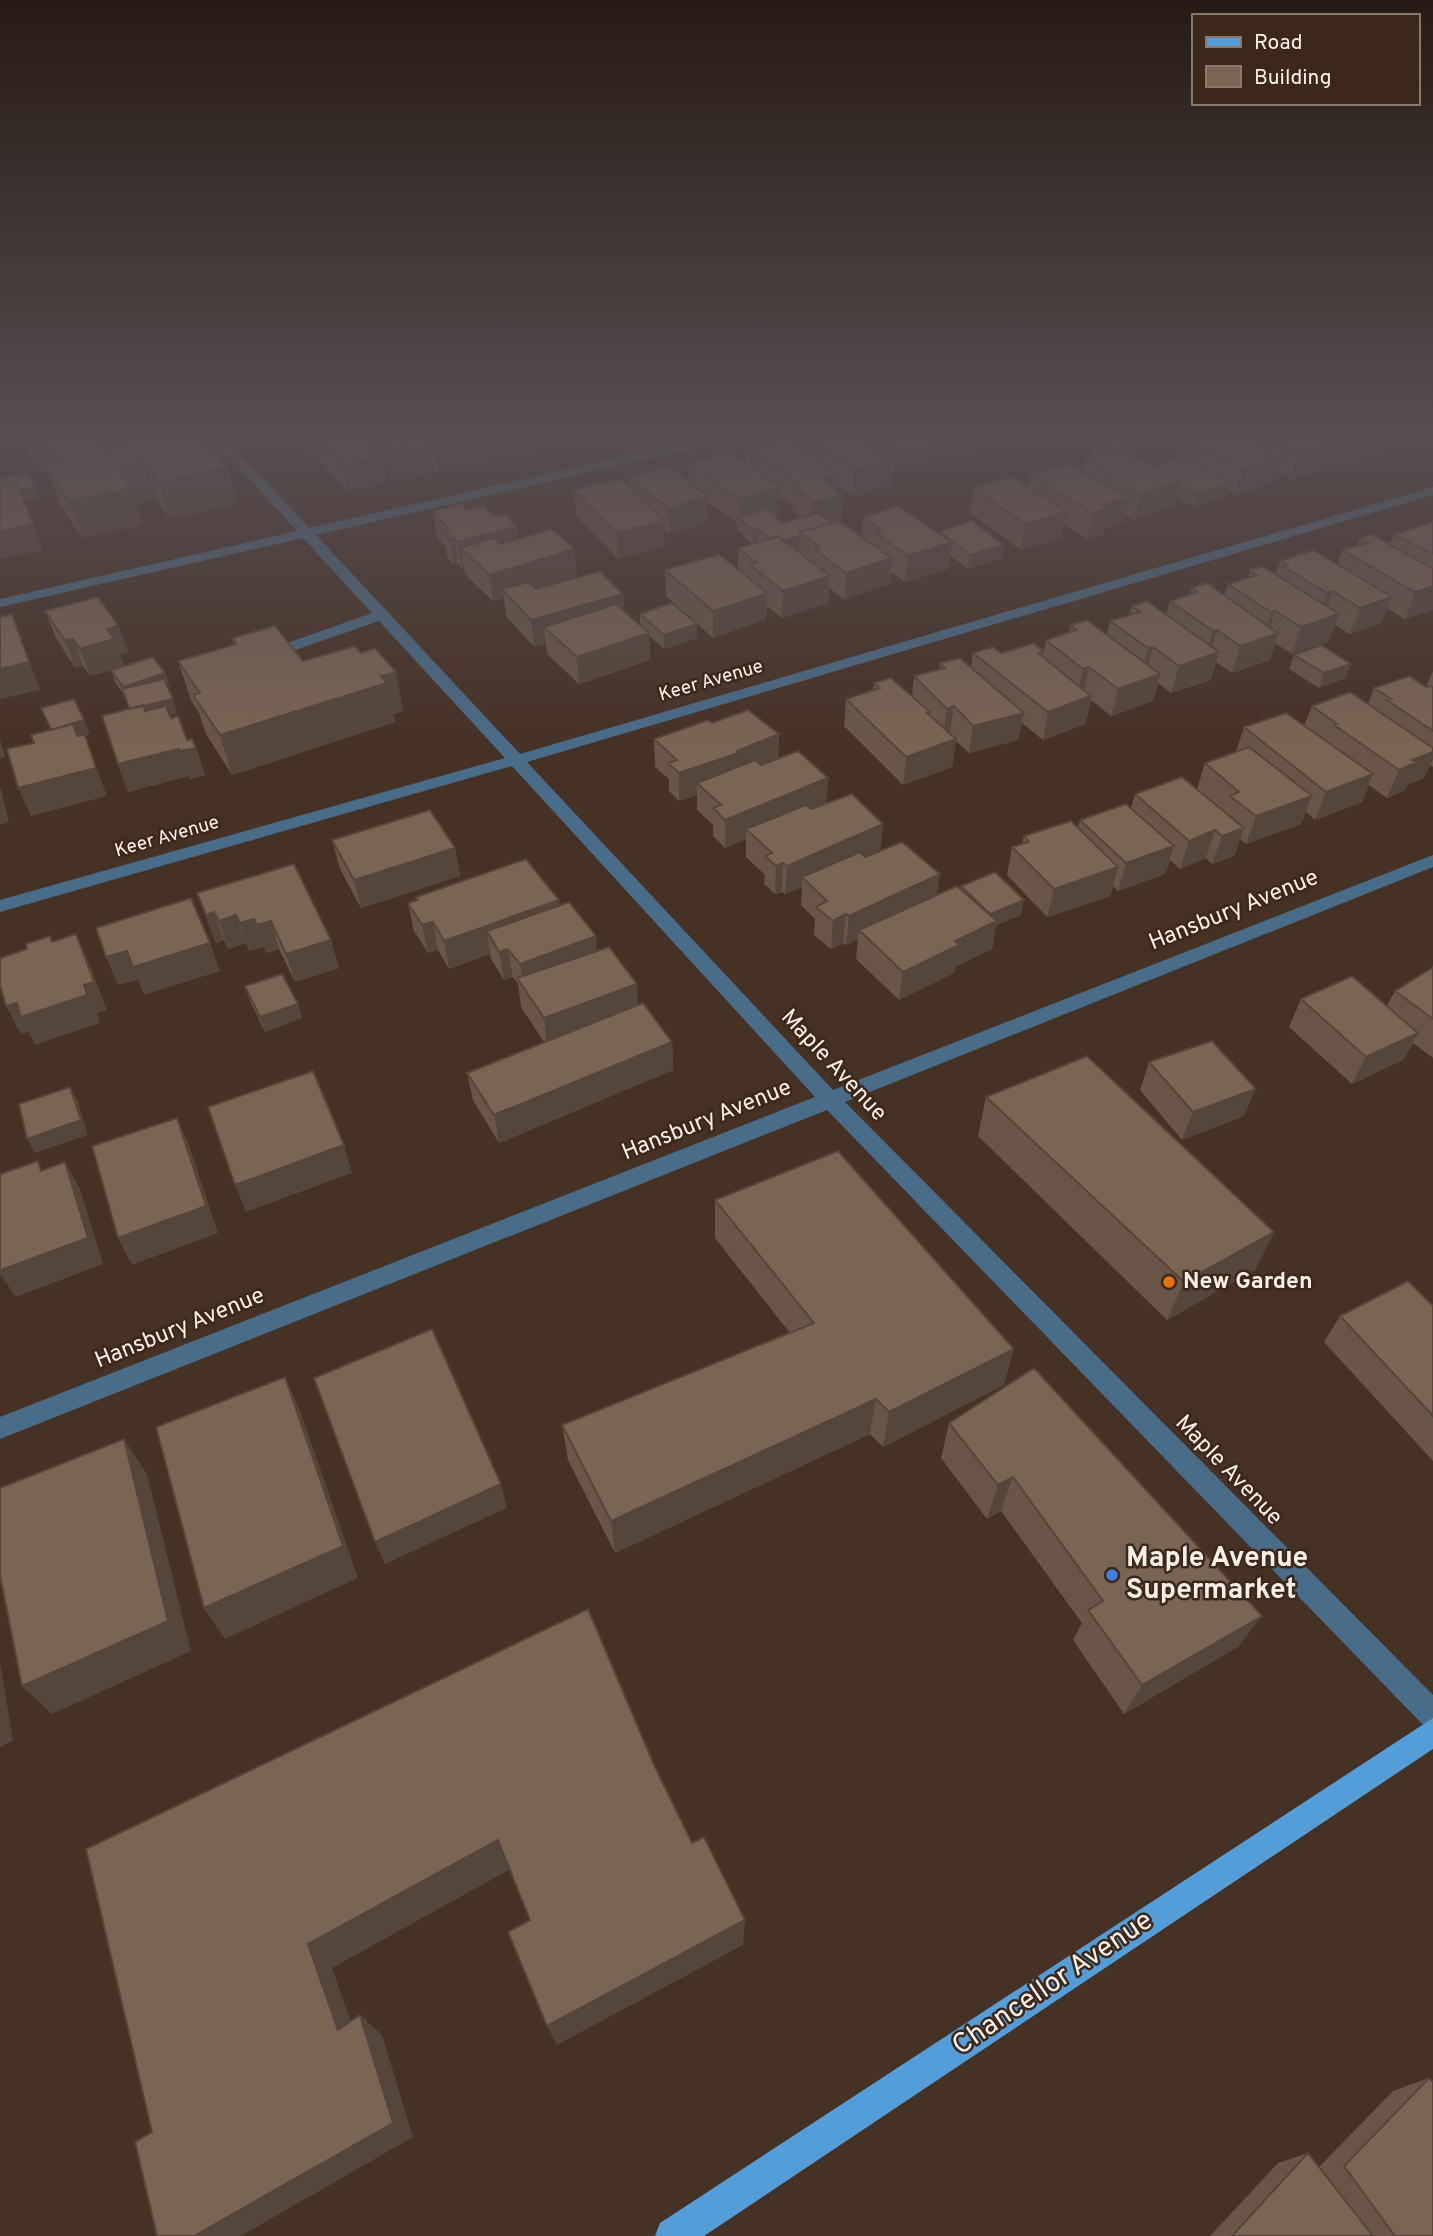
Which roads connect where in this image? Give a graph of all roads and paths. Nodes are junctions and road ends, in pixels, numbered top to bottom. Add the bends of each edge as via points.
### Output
1 (288, 538) edge
2 (311, 538) edge
3 (1272, 538) edge
4 (0, 603) edge
5 (381, 615) junction
6 (252, 661) edge
7 (516, 761) junction
8 (1433, 861) edge
9 (0, 906) edge
10 (831, 1101) junction
11 (0, 1429) edge
12 (1433, 1714) edge
13 (1433, 1732) edge
14 (673, 2236) edge

1 - 4 street
2 - 5 street, Maple Avenue
3 - 7 street, Keer Avenue
5 - 6 street
5 - 7 street, Maple Avenue
7 - 9 street, Keer Avenue
7 - 10 street, Maple Avenue
8 - 10 street, Hansbury Avenue
10 - 11 street, Hansbury Avenue
10 - 12 street, Maple Avenue
13 - 14 main road, Chancellor Avenue

